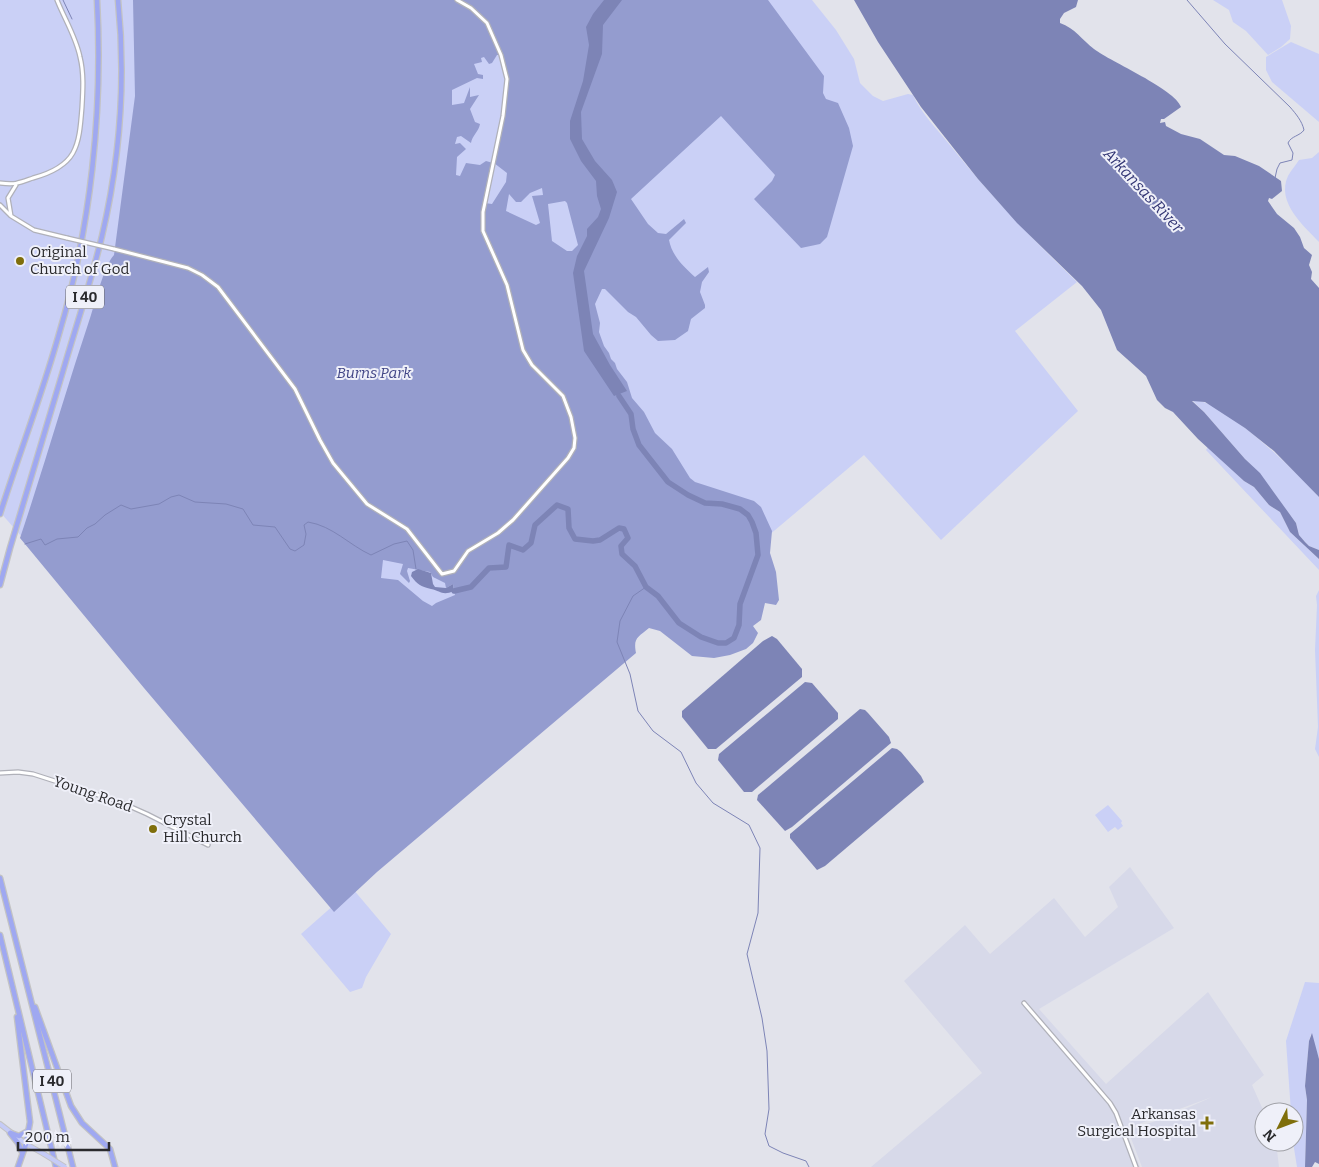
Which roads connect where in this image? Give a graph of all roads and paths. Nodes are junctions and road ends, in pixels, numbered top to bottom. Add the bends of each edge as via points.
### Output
1 (56, 0) edge
2 (97, 0) edge
3 (118, 0) edge
4 (457, 0) edge
5 (0, 182) edge
6 (16, 184) junction
7 (0, 205) edge
8 (11, 216) junction
9 (0, 514) edge
10 (0, 585) edge
11 (0, 773) edge
12 (208, 844) dead end
13 (0, 878) edge
14 (0, 935) edge
15 (30, 994) junction
16 (15, 1001) junction
17 (1024, 1003) dead end
18 (0, 1124) edge
19 (29, 1130) junction
20 (10, 1133) junction
21 (27, 1145) junction
22 (22, 1154) junction
23 (18, 1167) edge
24 (56, 1167) edge
25 (65, 1167) edge
26 (73, 1167) edge
27 (114, 1167) edge
28 (1136, 1167) edge

1 - 6 street via 81,62 78,141 69,158 57,169
2 - 9 highway, I 40 via 95,134 85,224 60,332
3 - 10 highway, I 40 via 122,89 114,175 102,235
4 - 8 street, bridge via 487,24 507,79 502,123 483,212 483,232 508,285 523,350 532,365 563,396 575,438 571,453 551,478 508,524 468,551 454,571 442,574 404,526 363,500 328,455 295,389 214,283 188,268 34,230
5 - 6 street
6 - 8 street via 8,198
7 - 8 street
11 - 12 street, Young Road via 33,774 120,802
13 - 15 highway, I 40
14 - 16 highway, I 40
15 - 26 highway, I 40
15 - 27 highway via 71,1106 82,1123 110,1149
16 - 19 highway
16 - 24 highway, I 40
17 - 28 street via 1110,1102
18 - 20 main road
19 - 20 highway via 19,1136
19 - 21 highway
20 - 21 main road
20 - 22 highway via 21,1146
21 - 22 highway
21 - 25 main road, bridge
22 - 23 highway

